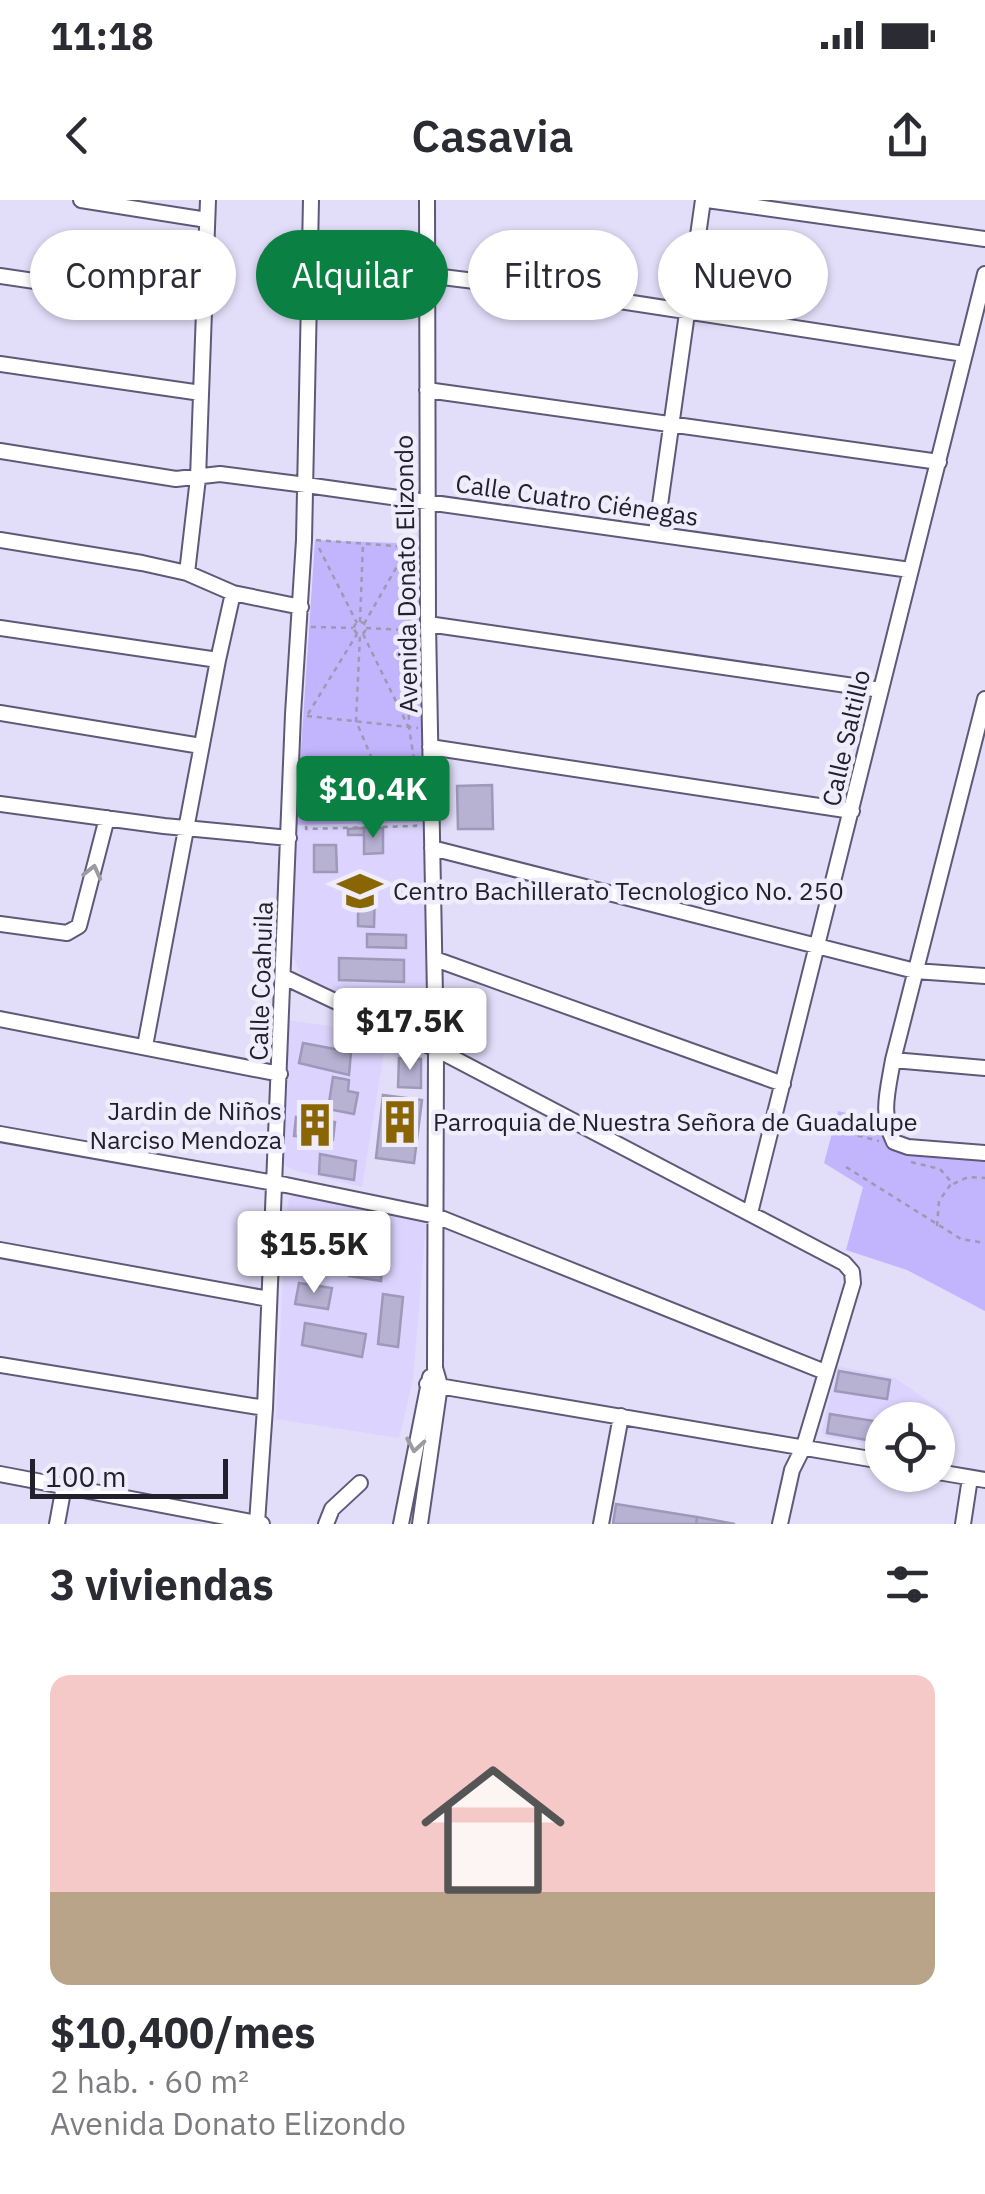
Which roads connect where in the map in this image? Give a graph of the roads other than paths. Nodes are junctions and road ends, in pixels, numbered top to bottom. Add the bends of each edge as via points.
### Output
1 (81, 200) edge
2 (208, 200) edge
3 (311, 200) edge
4 (427, 200) edge
5 (705, 200) edge
6 (208, 220) junction
7 (207, 230) edge
8 (426, 230) edge
9 (700, 230) edge
10 (985, 240) edge
11 (985, 274) edge
12 (0, 276) edge
13 (448, 278) edge
14 (30, 280) edge
15 (658, 307) edge
16 (203, 320) edge
17 (426, 320) edge
18 (686, 320) edge
19 (740, 320) edge
20 (964, 354) junction
21 (0, 364) edge
22 (427, 390) junction
23 (201, 393) junction
24 (670, 424) junction
25 (0, 451) edge
26 (938, 462) junction
27 (198, 478) junction
28 (306, 485) junction
29 (427, 501) junction
30 (656, 533) junction
31 (0, 540) edge
32 (910, 570) junction
33 (188, 574) junction
34 (234, 593) junction
35 (301, 606) junction
36 (428, 624) junction
37 (0, 628) edge
38 (218, 660) junction
39 (880, 690) junction
40 (985, 699) edge
41 (0, 713) edge
42 (202, 746) junction
43 (430, 748) junction
44 (0, 804) edge
45 (852, 811) junction
46 (107, 818) junction
47 (186, 827) junction
48 (289, 838) junction
49 (432, 848) junction
50 (0, 924) edge
51 (818, 948) junction
52 (435, 960) junction
53 (916, 972) junction
54 (985, 976) edge
55 (284, 977) junction
56 (0, 1018) edge
57 (144, 1046) junction
58 (436, 1050) junction
59 (893, 1060) junction
60 (985, 1068) edge
61 (280, 1074) junction
62 (784, 1084) junction
63 (0, 1134) edge
64 (985, 1153) edge
65 (274, 1182) junction
66 (750, 1213) junction
67 (436, 1216) junction
68 (0, 1250) edge
69 (269, 1298) junction
70 (0, 1365) edge
71 (825, 1372) junction
72 (433, 1384) junction
73 (265, 1408) junction
74 (620, 1416) junction
75 (804, 1446) junction
76 (865, 1458) edge
77 (0, 1474) edge
78 (978, 1479) edge
79 (360, 1483) dead end
80 (64, 1486) junction
81 (58, 1524) edge
82 (260, 1524) edge
83 (326, 1524) edge
84 (402, 1524) edge
85 (420, 1524) edge
86 (601, 1524) edge
87 (780, 1524) edge
88 (963, 1524) edge

1 - 6 street
2 - 6 street
3 - 28 street, Calle Coahuila
4 - 8 street, Avenida Donato Elizondo
5 - 9 street
5 - 10 street
6 - 7 street
11 - 20 street, Calle Saltillo
12 - 14 street
13 - 15 street
16 - 23 street
17 - 22 street, Avenida Donato Elizondo
18 - 24 street
19 - 20 street
20 - 26 street, Calle Saltillo
21 - 23 street
22 - 24 street
22 - 29 street, Avenida Donato Elizondo
23 - 27 street
24 - 26 street
24 - 30 street
25 - 27 street, Calle Cuatro Ciénegas
26 - 32 street, Calle Saltillo
27 - 28 street, Calle Cuatro Ciénegas via 220,474
27 - 33 street
28 - 29 street, Calle Cuatro Ciénegas
28 - 35 street, Calle Coahuila
29 - 30 street, Calle Cuatro Ciénegas
29 - 36 street, Avenida Donato Elizondo
30 - 32 street, Calle Cuatro Ciénegas
31 - 33 street
32 - 39 street, Calle Saltillo
33 - 34 street
34 - 35 street
34 - 38 street
35 - 48 street, Calle Coahuila
36 - 39 street
36 - 43 street, Avenida Donato Elizondo
37 - 38 street
38 - 42 street
39 - 45 street, Calle Saltillo
40 - 53 street
41 - 42 street
42 - 47 street
43 - 45 street
43 - 49 street, Avenida Donato Elizondo
44 - 46 street
45 - 51 street, Calle Saltillo
46 - 47 street
50 -> 46 street via 75,931
47 - 48 street
47 - 57 street
48 - 55 street, Calle Coahuila
49 - 51 street
49 - 52 street, Avenida Donato Elizondo
51 - 53 street
51 - 62 street, Calle Saltillo
52 - 58 street, Avenida Donato Elizondo
52 - 62 street
53 - 54 street
53 - 59 street
55 - 58 street
55 - 61 street, Calle Coahuila
56 - 57 street
57 - 61 street
58 - 66 street
58 - 67 street, Avenida Donato Elizondo
59 - 60 street
59 - 64 street via 884,1108 894,1142
61 - 65 street, Calle Coahuila
62 - 66 street, Calle Saltillo
63 - 65 street
65 - 67 street
65 - 69 street, Calle Coahuila
66 - 71 street via 852,1272
67 - 71 street
67 - 72 street, Avenida Donato Elizondo
68 - 69 street
69 - 73 street, Calle Coahuila
70 - 73 street
71 - 75 street
72 - 74 street
72 -> 84 street, Avenida Donato Elizondo
72 - 85 street, Avenida Donato Elizondo
73 - 82 street, Calle Coahuila
74 - 75 street
74 - 86 street
75 - 76 street
75 - 87 street
77 - 80 street
78 - 88 street
79 - 83 street
80 - 81 street
80 - 82 street

